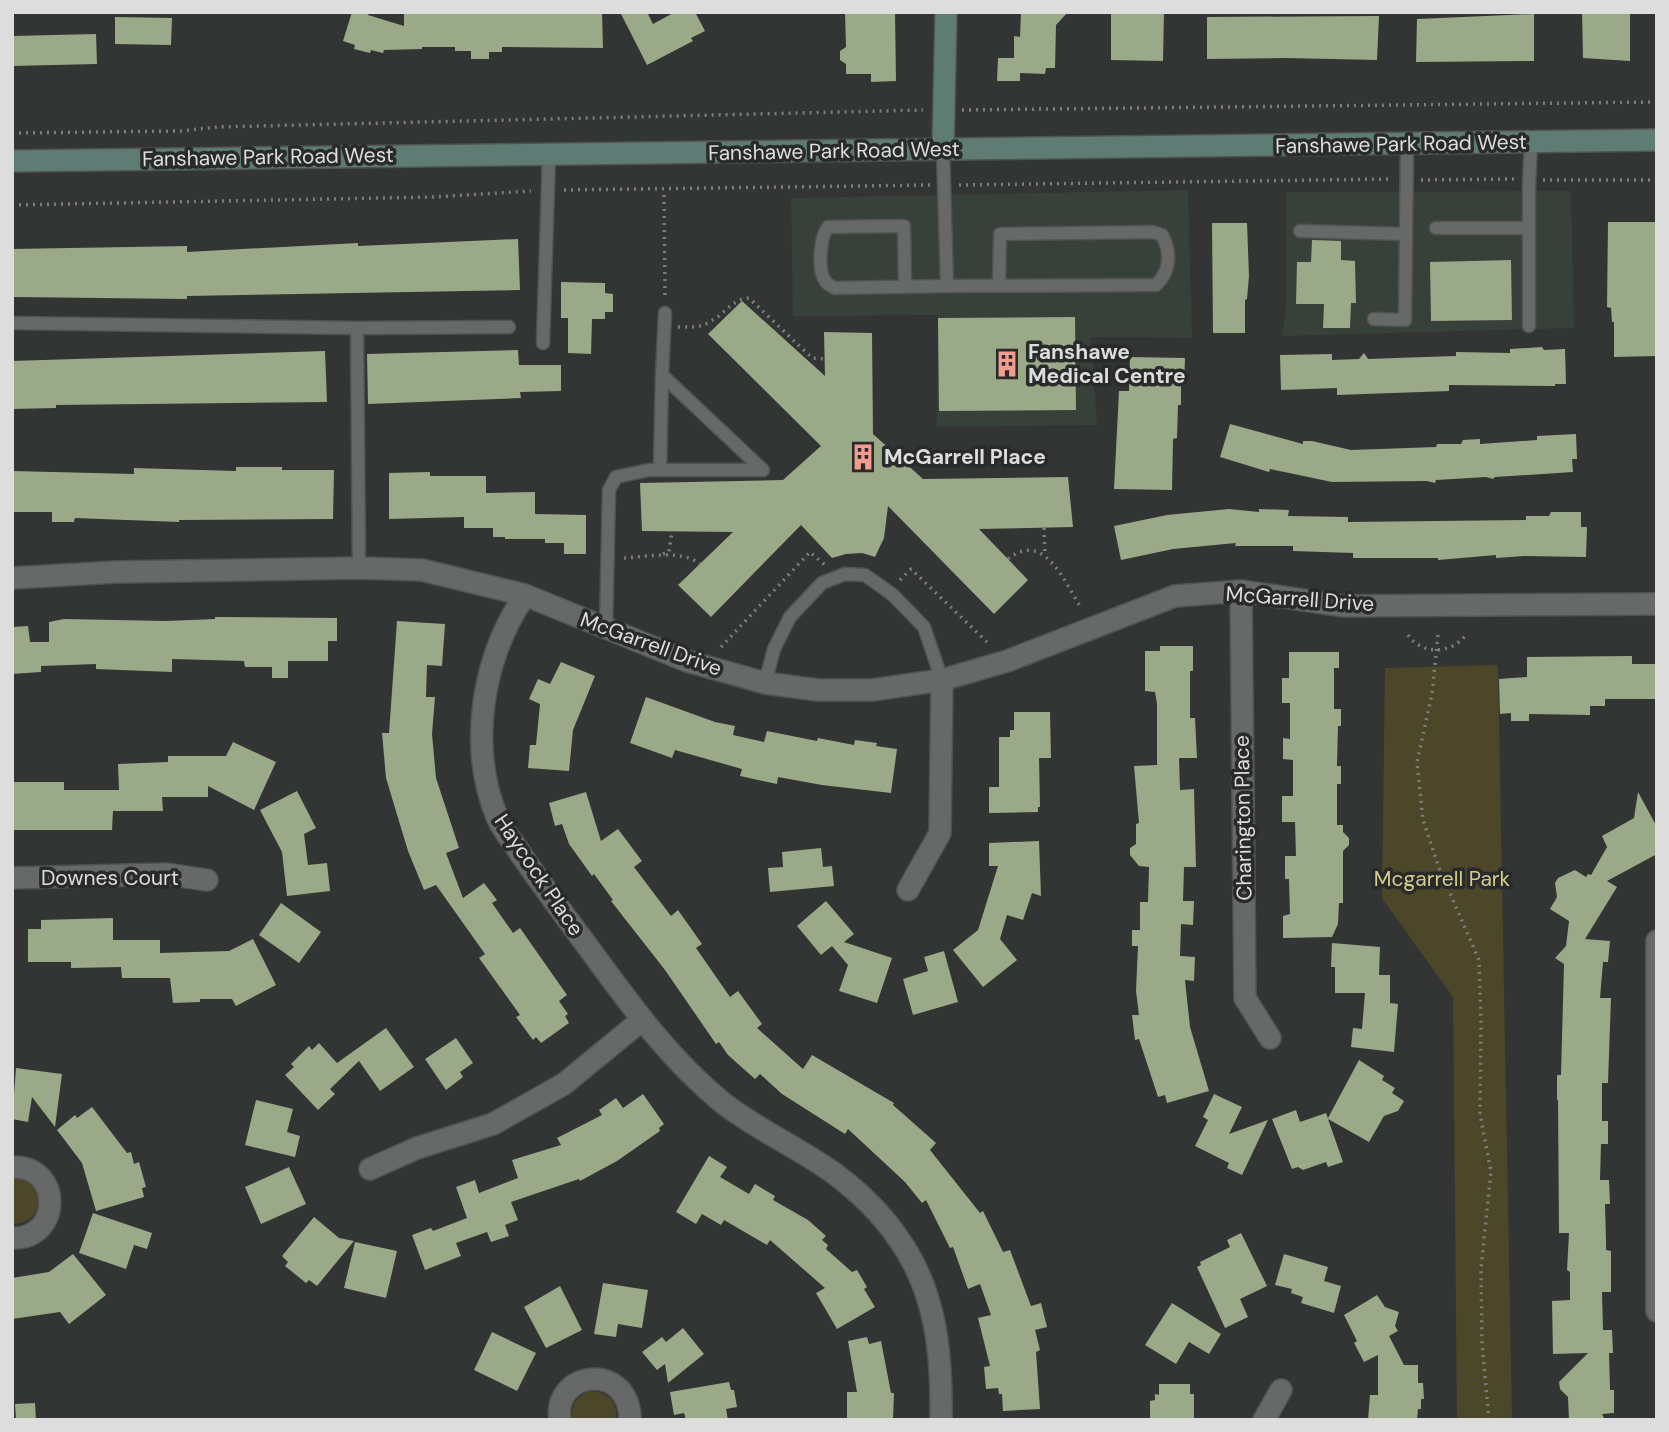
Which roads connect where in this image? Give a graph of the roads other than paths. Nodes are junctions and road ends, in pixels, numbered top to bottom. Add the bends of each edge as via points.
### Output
1 (946, 12) edge
2 (1657, 141) edge
3 (1531, 142) junction
4 (1407, 144) junction
5 (943, 149) junction
6 (549, 154) junction
7 (12, 161) edge
8 (1436, 228) dead end
9 (1528, 229) junction
10 (1300, 231) dead end
11 (1405, 234) junction
12 (947, 286) junction
13 (999, 286) junction
14 (905, 287) junction
15 (665, 313) road end
16 (1374, 319) dead end
17 (12, 323) edge
18 (1529, 326) dead end
19 (509, 327) dead end
20 (357, 328) junction
21 (543, 343) dead end
22 (662, 375) junction
23 (660, 470) junction
24 (359, 568) junction
25 (12, 578) edge
26 (1241, 592) junction
27 (525, 595) junction
28 (1657, 604) edge
29 (606, 628) junction
30 (942, 680) junction
31 (765, 683) junction
32 (12, 878) edge
33 (207, 880) dead end
34 (908, 890) dead end
35 (1657, 941) edge
36 (642, 1020) junction
37 (1270, 1038) dead end
38 (12, 1167) edge
39 (370, 1169) dead end
40 (12, 1238) edge
41 (1657, 1311) edge
42 (1281, 1390) dead end
43 (560, 1420) edge
44 (630, 1420) edge
45 (941, 1420) edge
46 (1264, 1420) edge

1 - 5 main road
2 - 3 main road, Fanshawe Park Road West
3 - 4 main road, Fanshawe Park Road West
3 - 9 lane
4 - 5 main road, Fanshawe Park Road West
4 - 11 lane
5 - 6 main road, Fanshawe Park Road West
5 - 12 lane
6 - 7 main road, Fanshawe Park Road West
6 - 21 lane
8 - 9 lane
9 - 18 lane
10 - 11 lane
11 - 16 lane via 1405,320
12 - 13 lane
12 - 14 lane
13 - 13 lane via 1156,285 1168,263 1168,246 1162,235 1153,232 1000,234
14 - 14 lane via 835,288 826,283 821,274 822,235 828,227 904,226
15 - 22 lane
17 - 20 lane
19 - 20 lane
20 - 24 lane
22 - 23 lane
22 - 23 lane via 763,470
23 - 29 lane via 616,477 609,490
24 - 25 street, McGarrell Drive
24 - 27 street, McGarrell Drive via 422,570
26 - 28 street, McGarrell Drive via 1344,606
26 - 30 street, McGarrell Drive via 1175,596 1007,661
26 - 37 street, Charington Place via 1245,998
27 - 29 street, McGarrell Drive
27 - 36 street, Haycock Place via 491,668 484,700 481,746 488,790 498,820
29 - 31 street, McGarrell Drive via 687,661
30 - 31 street, McGarrell Drive via 872,690 818,690
30 - 31 lane via 924,628 864,575 845,573 822,583 790,617 770,657
30 - 34 street via 940,833
32 - 33 street, Downes Court via 166,874
35 - 41 street
36 - 39 street via 564,1084 493,1124 417,1148
36 - 45 street, Haycock Place via 676,1060 723,1102 833,1172 863,1197 899,1239 923,1284 936,1327 942,1371
38 - 40 street via 38,1175 46,1184 51,1207 40,1228
42 - 46 street
43 - 44 street via 566,1392 597,1378 608,1381 626,1397

